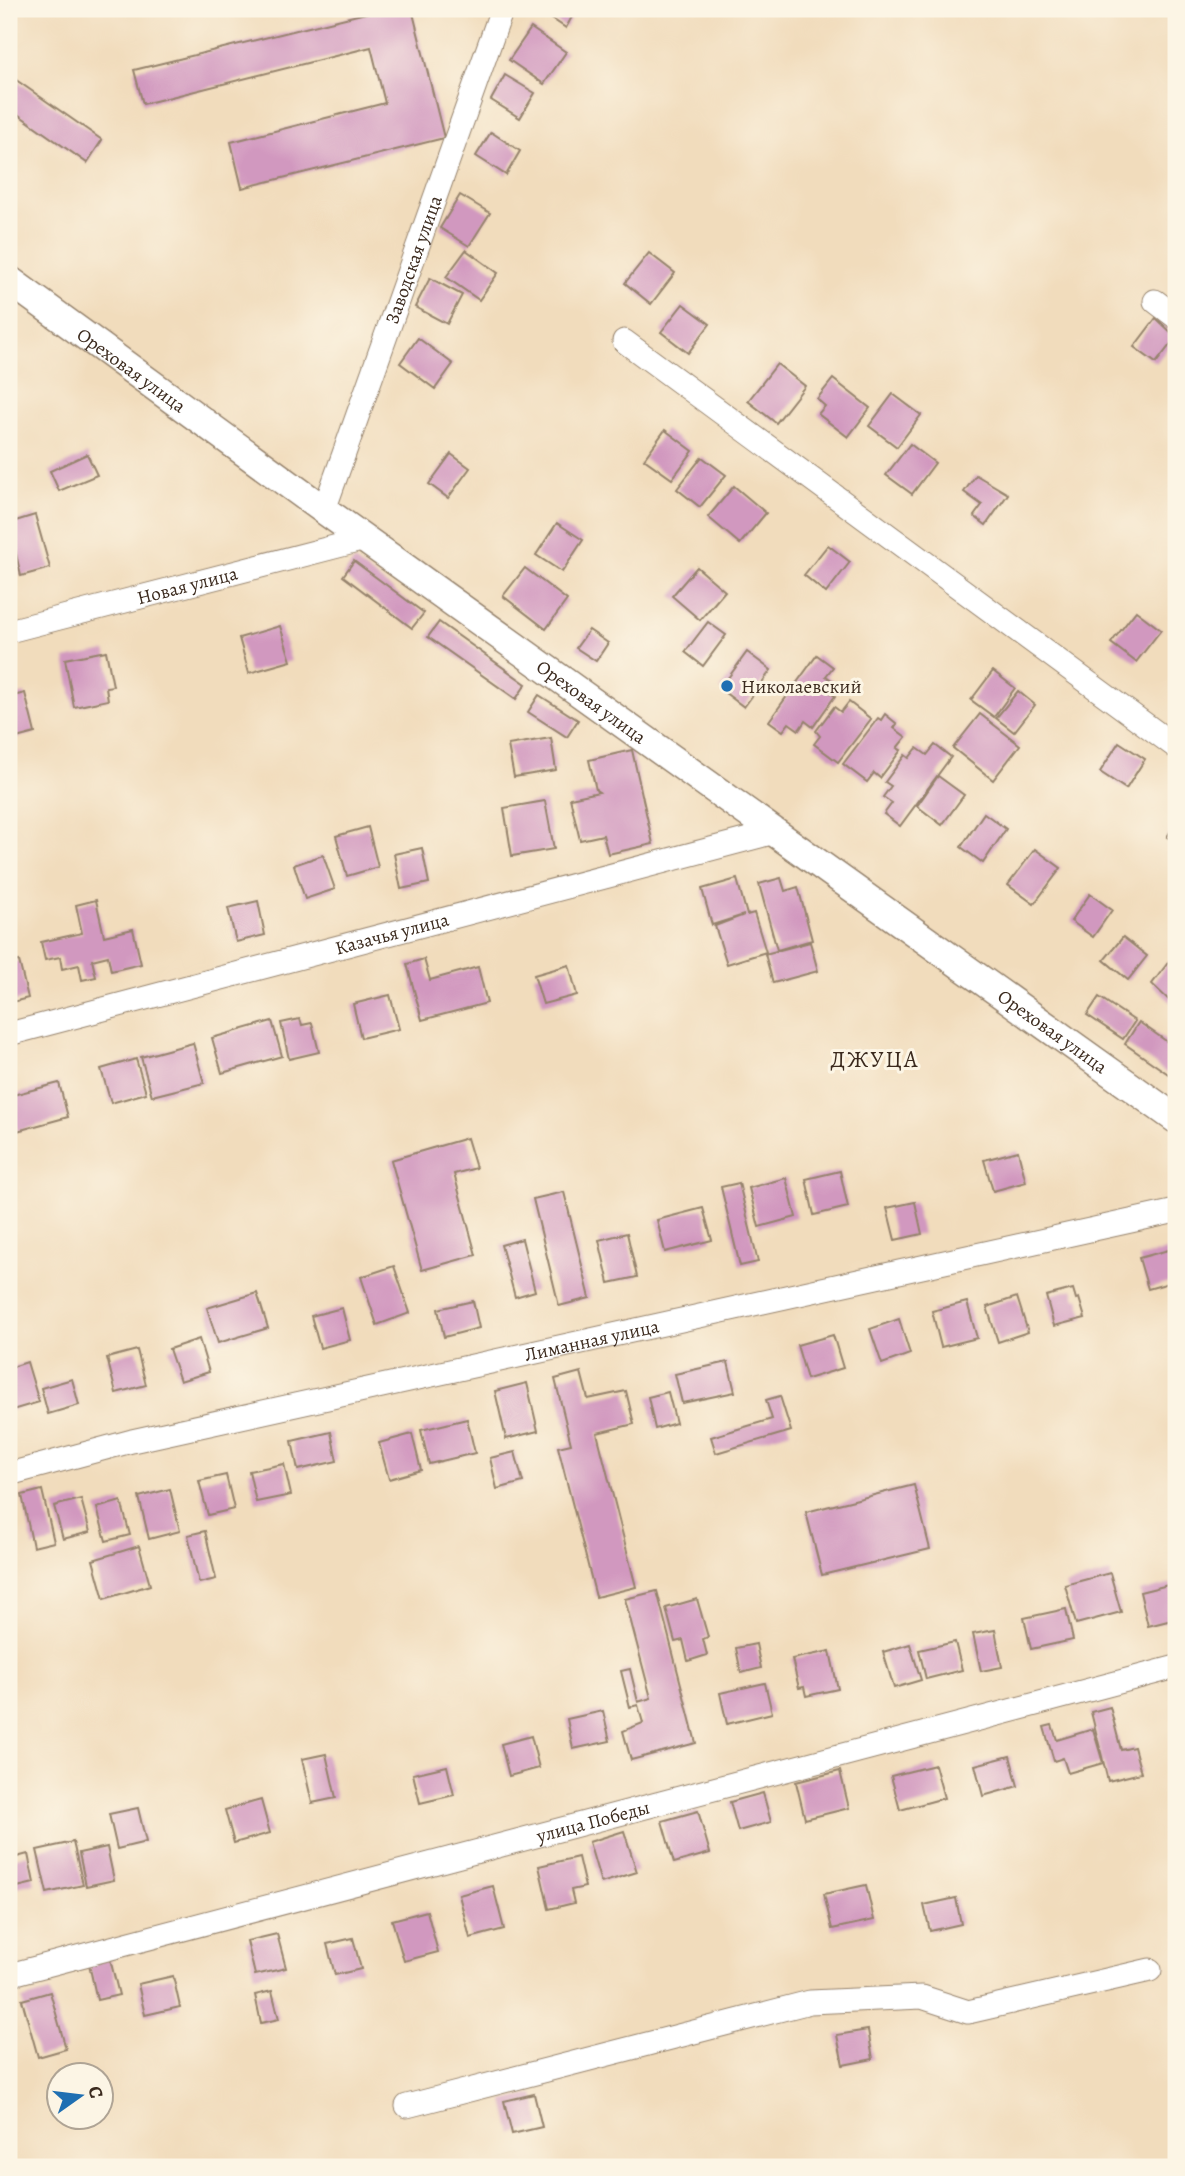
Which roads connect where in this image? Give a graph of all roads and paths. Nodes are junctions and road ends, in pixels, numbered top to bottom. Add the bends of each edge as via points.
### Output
1 (502, 9) edge
2 (9, 280) edge
3 (1155, 301) dead end
4 (1176, 317) edge
5 (624, 341) dead end
6 (324, 510) junction
7 (365, 540) junction
8 (9, 631) edge
9 (1176, 747) edge
10 (775, 832) junction
11 (9, 1034) edge
12 (1176, 1119) edge
13 (1176, 1210) edge
14 (9, 1474) edge
15 (1176, 1667) edge
16 (1150, 1970) dead end
17 (9, 1975) edge
18 (407, 2106) dead end

1 - 6 street, Заводская улица
2 - 6 main road, Ореховая улица
3 - 4 street
5 - 9 street
6 - 7 main road, Ореховая улица
7 - 8 street, Новая улица
7 - 10 main road, Ореховая улица
10 - 11 street, Казачья улица
10 - 12 main road, Ореховая улица
13 - 14 street, Лиманная улица via 132,1441
15 - 17 street, улица Победы
16 - 18 street via 968,2012 922,1997 810,2002

